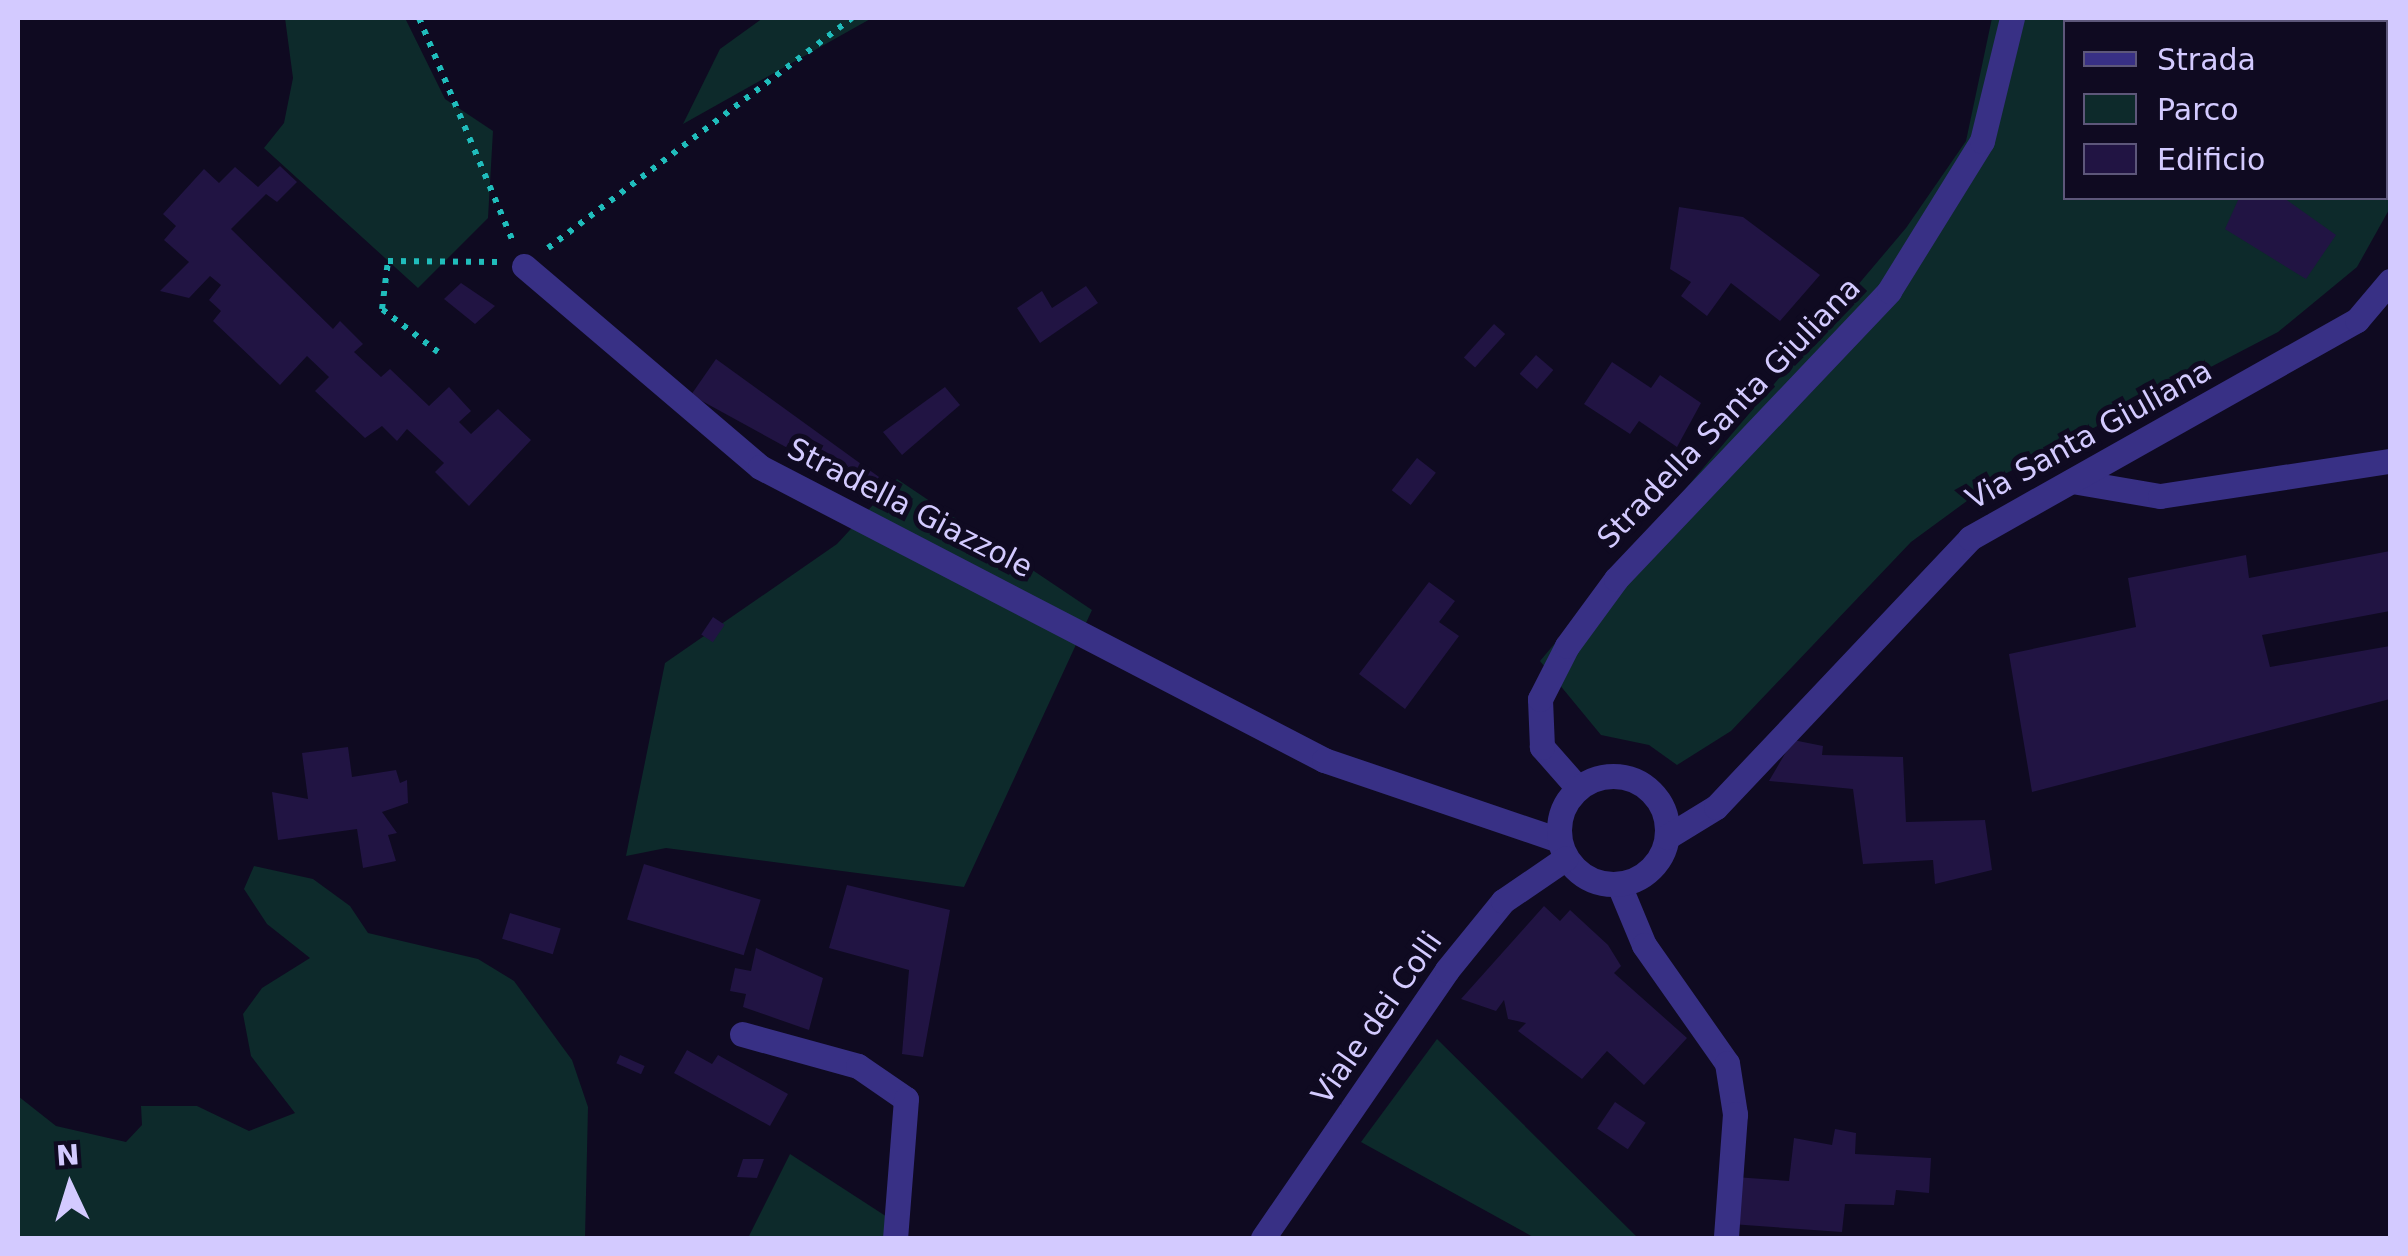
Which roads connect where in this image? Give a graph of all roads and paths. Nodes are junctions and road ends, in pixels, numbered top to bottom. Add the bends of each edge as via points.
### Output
1 (418, 18) edge
2 (852, 18) edge
3 (2012, 18) edge
4 (524, 266) junction
5 (2390, 281) edge
6 (438, 352) dead end
7 (2390, 461) edge
8 (2072, 482) junction
9 (1578, 788) junction
10 (1667, 837) junction
11 (1562, 849) junction
12 (1619, 885) junction
13 (742, 1034) dead end
14 (895, 1238) edge
15 (1264, 1238) edge
16 (1726, 1238) edge

1 - 4 path
2 - 4 path
3 - 9 street, Stradella Santa Giuliana via 1982,141 1889,291 1616,579 1567,646 1540,699 1542,747
4 - 6 path via 451,255 388,261 382,309
4 - 11 street, Stradella Giazzole via 760,467 1324,760
5 - 8 street, Via Santa Giuliana via 2357,320
7 - 8 street via 2160,496
8 - 10 street, Via Santa Giuliana via 1970,538 1716,807
9 - 10 street via 1600,777 1644,785
9 - 11 street via 1565,803
10 - 12 street via 1650,870
11 - 12 street via 1580,874
11 - 15 street, Viale dei Colli via 1502,901
12 - 16 street via 1644,945 1727,1063 1736,1114
13 - 14 street via 858,1066 906,1098

